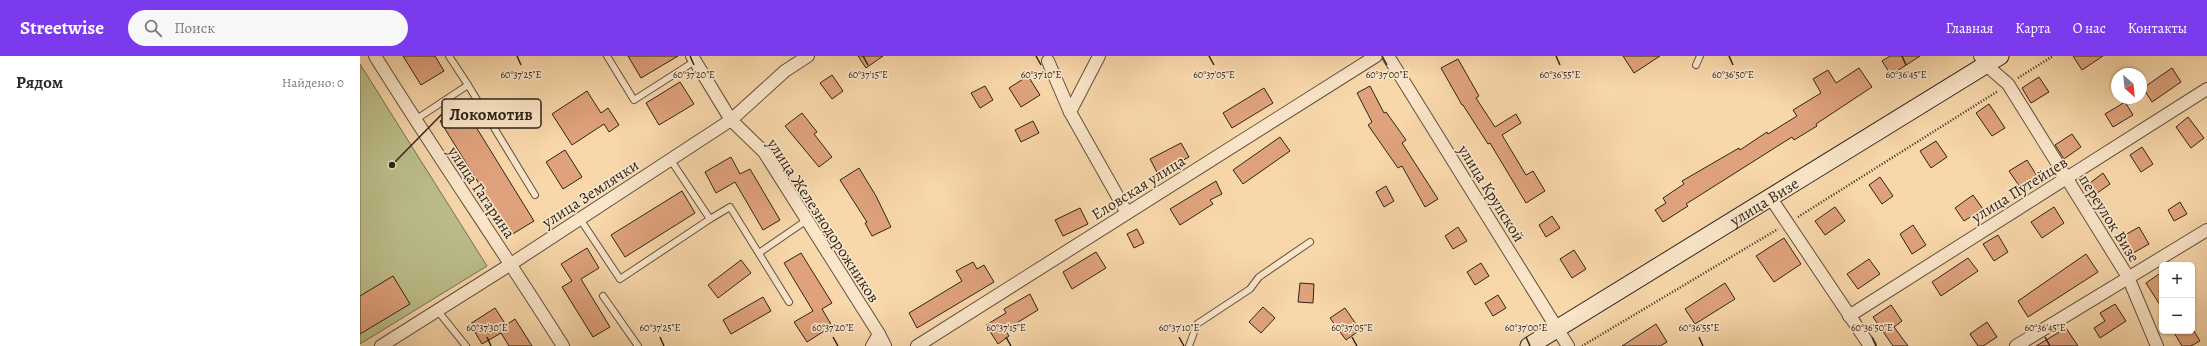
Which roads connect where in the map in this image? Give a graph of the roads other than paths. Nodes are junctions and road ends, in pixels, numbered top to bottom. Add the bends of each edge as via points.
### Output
1 (375, 56) edge
2 (449, 56) edge
3 (607, 56) edge
4 (808, 56) edge
5 (1099, 56) edge
6 (1376, 56) edge
7 (1388, 56) edge
8 (1700, 56) edge
9 (693, 58) edge
10 (1988, 59) edge
11 (1048, 61) dead end
12 (1696, 65) dead end
13 (468, 85) junction
14 (2207, 89) edge
15 (1070, 112) junction
16 (415, 120) junction
17 (731, 120) junction
18 (670, 159) junction
19 (2066, 178) junction
20 (535, 196) dead end
21 (1770, 197) junction
22 (1127, 213) junction
23 (580, 219) junction
24 (710, 220) junction
25 (807, 220) junction
26 (2207, 230) edge
27 (1310, 242) dead end
28 (759, 253) junction
29 (511, 264) junction
30 (2128, 277) junction
31 (603, 296) dead end
32 (789, 302) dead end
33 (437, 310) junction
34 (1849, 316) junction
35 (1557, 328) junction
36 (879, 334) junction
37 (381, 346) edge
38 (466, 346) edge
39 (563, 346) edge
40 (638, 346) edge
41 (872, 346) edge
42 (885, 346) edge
43 (917, 346) edge
44 (1189, 346) edge
45 (1528, 346) edge
46 (1568, 346) edge
47 (1870, 346) edge
48 (2016, 346) edge
49 (2157, 346) edge

1 - 16 street, улица Гагарина
2 - 13 lane
3 - 9 lane via 634,100
4 - 17 street, улица Землячки via 784,71
5 - 15 street
6 - 22 street, Еловская улица
7 - 35 street, улица Крупской
8 - 12 lane
9 - 17 street, улица Железнодорожников
10 - 19 street, переулок Визе via 2008,84
10 - 21 street, улица Визе
11 - 15 street
13 - 16 lane
13 - 20 lane
14 - 19 street, улица Путейцев
15 - 22 street
16 - 29 street, улица Гагарина
17 - 18 street, улица Землячки
17 - 25 street, улица Железнодорожников via 764,152
18 - 23 street, улица Землячки
18 - 24 lane
19 - 30 street, переулок Визе
19 - 34 street, улица Путейцев
21 - 34 street
21 - 35 street, улица Визе
22 - 43 street, Еловская улица
23 - 24 lane via 620,279
23 - 29 street, улица Землячки
24 - 28 lane via 730,207
25 - 28 lane
25 - 36 street, улица Железнодорожников
26 - 30 street
27 - 44 lane via 1259,277 1250,289 1197,324
28 - 32 lane
29 - 33 street, улица Землячки
29 - 39 street, улица Гагарина
30 - 48 street
30 - 49 street, переулок Визе
31 - 40 lane
33 - 37 street, улица Землячки
33 - 38 lane
34 - 47 street
35 - 45 street, улица Визе
35 - 46 street, улица Крупской
36 - 41 street
36 - 42 street, улица Железнодорожников

